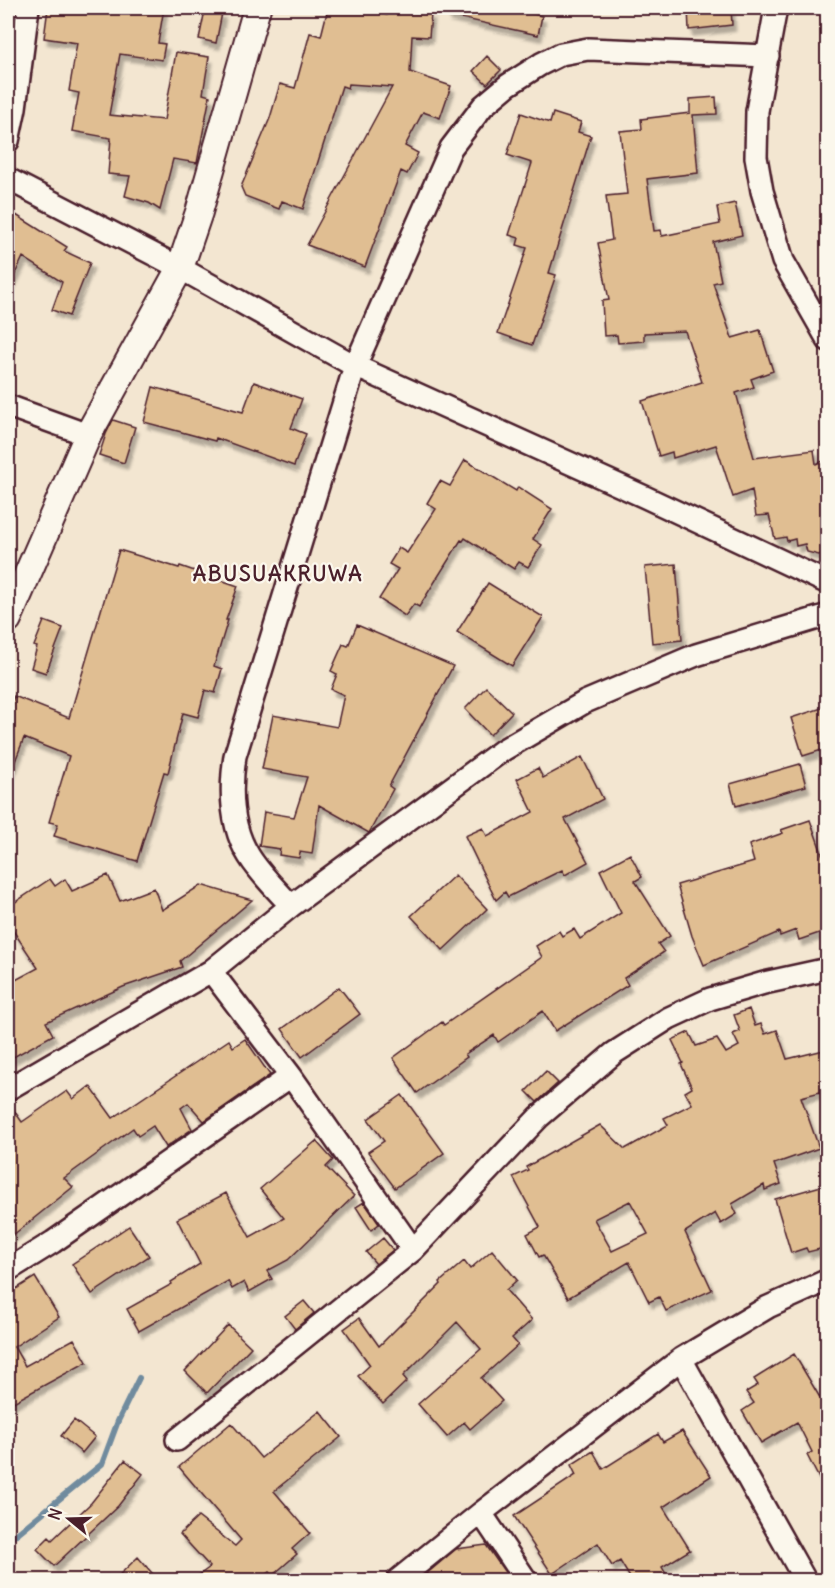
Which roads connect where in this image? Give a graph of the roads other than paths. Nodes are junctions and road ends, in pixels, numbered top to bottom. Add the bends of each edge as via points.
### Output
1 (28, 8) edge
2 (258, 8) edge
3 (776, 8) edge
4 (768, 56) junction
5 (8, 141) edge
6 (8, 179) edge
7 (180, 268) junction
8 (828, 340) edge
9 (355, 366) junction
10 (8, 406) edge
11 (88, 435) junction
12 (828, 583) edge
13 (828, 615) edge
14 (8, 619) edge
15 (291, 906) junction
16 (828, 969) edge
17 (211, 971) junction
18 (291, 1076) junction
19 (8, 1089) edge
20 (414, 1250) junction
21 (8, 1270) edge
22 (828, 1280) edge
23 (681, 1359) junction
24 (177, 1440) dead end
25 (481, 1513) junction
26 (398, 1581) edge
27 (526, 1581) edge
28 (805, 1581) edge

1 - 5 street
2 - 7 street via 200,212
3 - 4 street
4 - 8 street via 758,111 756,157 762,191 783,261
4 - 9 street via 588,48 561,54 507,85 483,106 451,148
6 - 7 street
7 - 9 street
7 - 11 street
9 - 12 street
9 - 15 street via 231,779 232,807 248,854
10 - 11 street
11 - 14 street
13 - 15 street via 696,655 585,702 503,750
15 - 17 street
16 - 20 street via 710,999 669,1018 614,1053 539,1117
17 - 18 street
17 - 19 street
18 - 20 street
18 - 21 street
20 - 24 street
22 - 23 street via 768,1307
23 - 25 street
23 - 28 street
25 - 26 street
25 - 27 street

